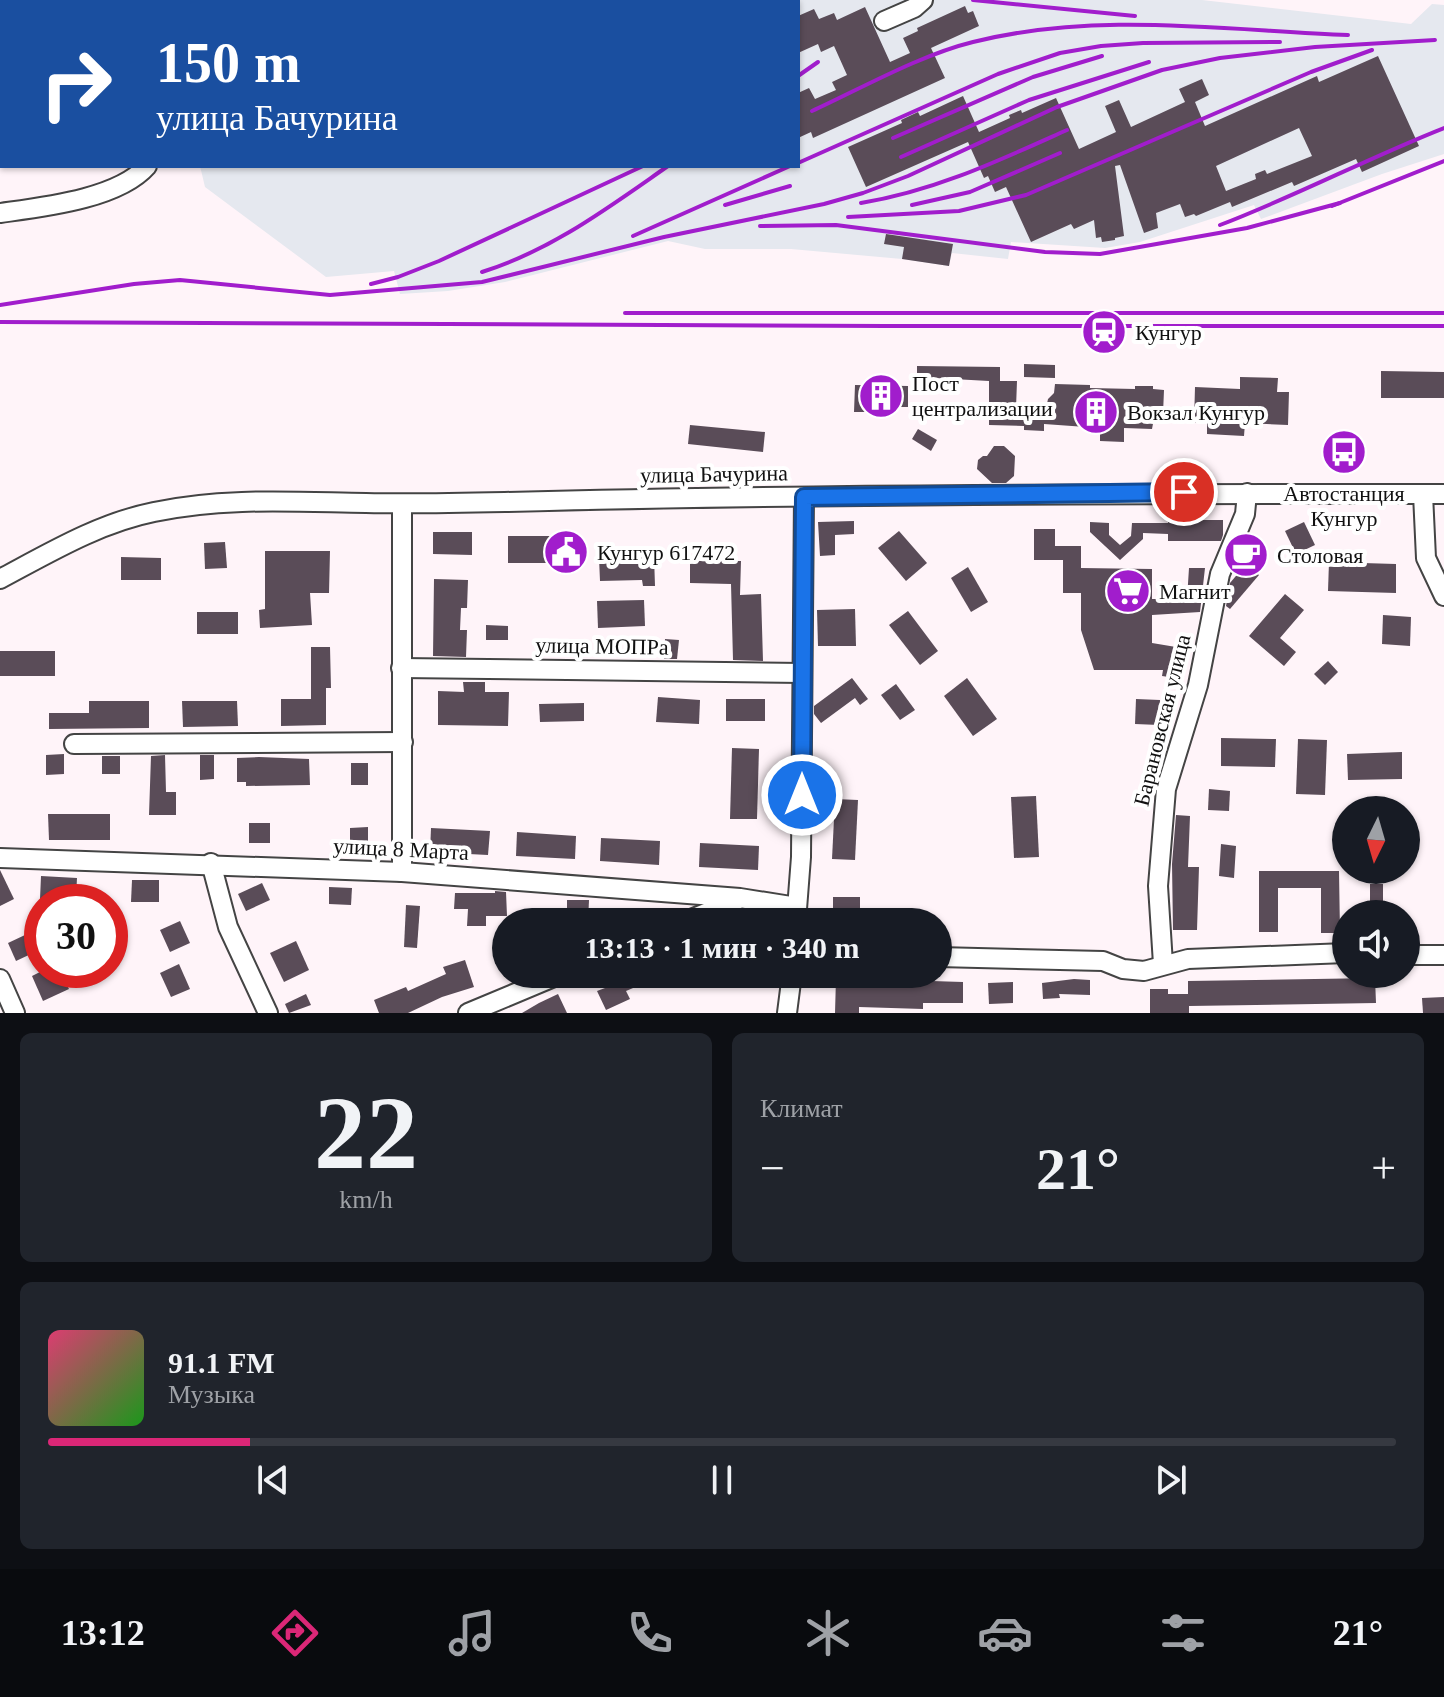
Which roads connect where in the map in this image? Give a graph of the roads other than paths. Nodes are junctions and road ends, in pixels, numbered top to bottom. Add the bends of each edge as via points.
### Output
1 (923, 0) edge
2 (884, 21) dead end
3 (145, 168) edge
4 (0, 213) edge
5 (1247, 493) junction
6 (1423, 494) junction
7 (1444, 494) edge
8 (804, 497) junction
9 (402, 504) junction
10 (0, 579) edge
11 (1444, 596) edge
12 (401, 668) junction
13 (802, 673) junction
14 (403, 742) junction
15 (74, 744) dead end
16 (0, 858) edge
17 (211, 863) junction
18 (402, 872) junction
19 (740, 898) junction
20 (717, 908) edge
21 (773, 908) edge
22 (797, 908) edge
23 (1332, 954) edge
24 (1420, 955) edge
25 (1444, 955) edge
26 (952, 957) edge
27 (1163, 964) junction
28 (0, 979) edge
29 (528, 988) edge
30 (790, 988) edge
31 (15, 1013) edge
32 (268, 1013) edge
33 (468, 1013) edge
34 (787, 1013) edge

1 - 2 street
3 - 4 street via 107,192
5 - 6 street, улица Бачурина
5 - 8 street, улица Бачурина
5 - 27 street, Барановская улица via 1245,514 1217,586 1198,685 1166,789 1158,886
6 - 7 street, улица Бачурина
6 - 11 street via 1426,558
8 - 9 street, улица Бачурина
8 - 13 street
9 - 10 street, улица Бачурина via 233,503 159,510 118,521
9 - 12 street
12 - 13 street, улица МОПРа
12 - 14 street
13 - 22 street
14 - 15 street
14 - 18 street
16 - 17 street, улица 8 Марта
17 - 18 street, улица 8 Марта
17 - 32 street via 228,927
18 - 19 street, улица 8 Марта
19 - 20 street
19 - 21 street, улица 8 Марта
23 - 27 street
24 - 25 street
26 - 27 street via 1103,961 1144,971
28 - 31 street
29 - 33 street
30 - 34 street

